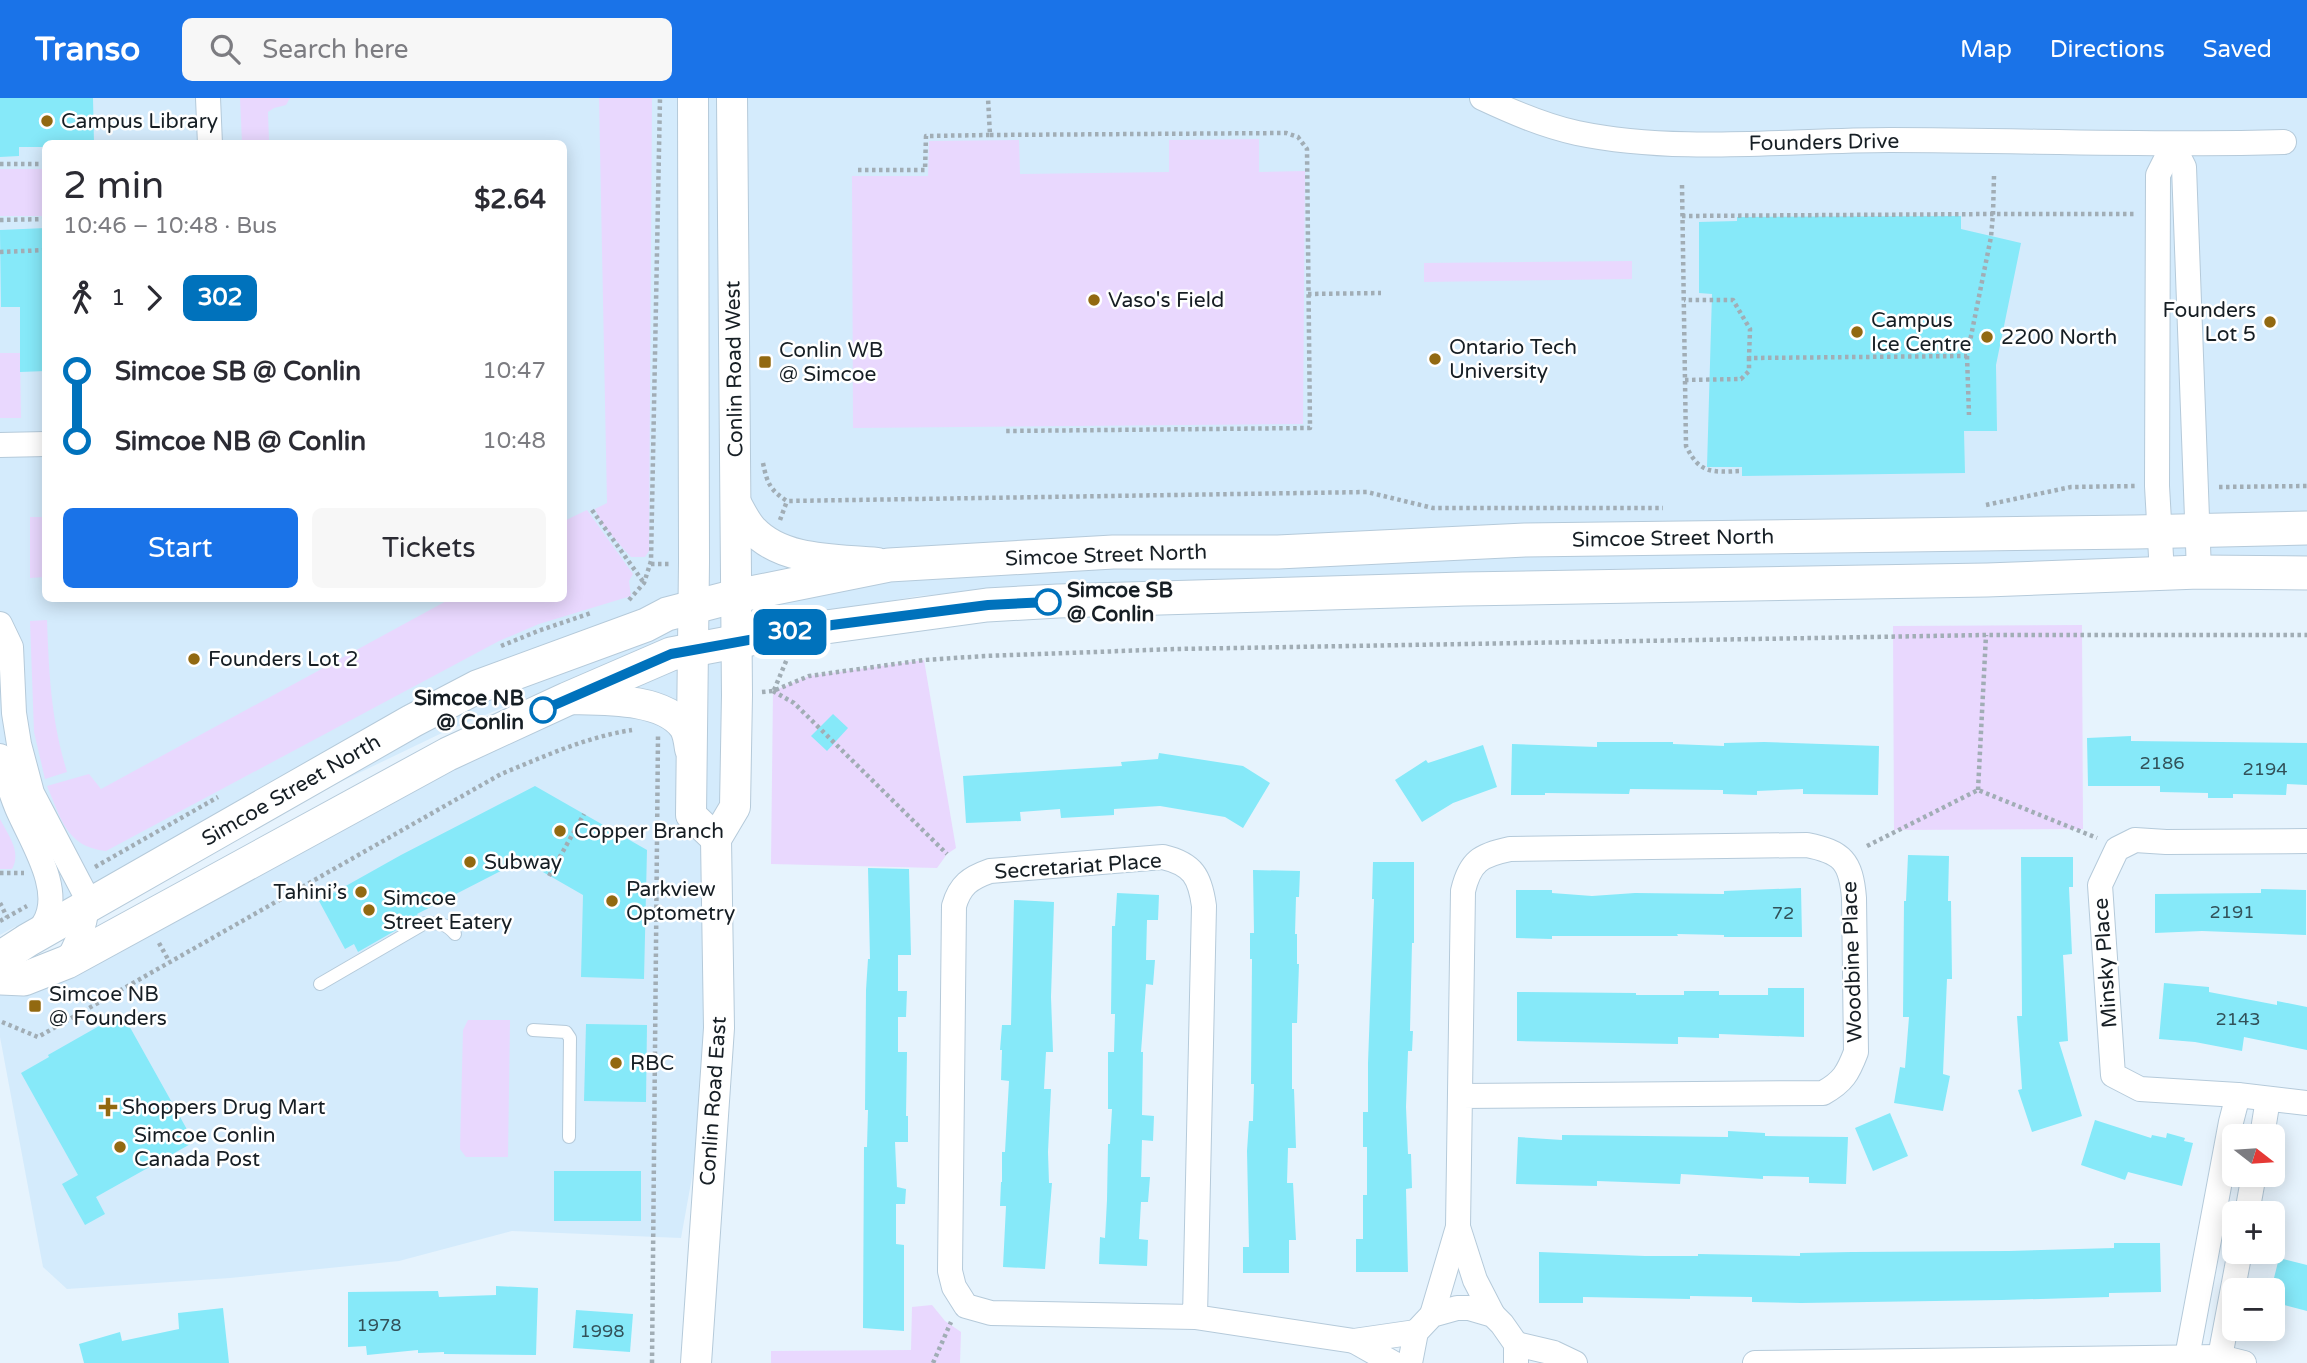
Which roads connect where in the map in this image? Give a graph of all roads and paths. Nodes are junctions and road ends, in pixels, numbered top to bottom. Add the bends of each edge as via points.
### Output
1 (208, 98) edge
2 (660, 98) edge
3 (693, 98) edge
4 (732, 98) edge
5 (988, 98) edge
6 (1482, 98) edge
7 (990, 135) junction
8 (210, 140) edge
9 (2284, 142) dead end
10 (2173, 145) junction
11 (0, 164) edge
12 (42, 164) edge
13 (858, 170) dead end
14 (1994, 176) dead end
15 (1682, 186) dead end
16 (1993, 214) junction
17 (2134, 214) dead end
18 (1682, 216) junction
19 (42, 219) edge
20 (0, 220) edge
21 (42, 250) edge
22 (0, 251) edge
23 (1381, 293) dead end
24 (1308, 294) junction
25 (1684, 300) junction
26 (1967, 356) junction
27 (1749, 358) junction
28 (1685, 380) junction
29 (1969, 415) dead end
30 (1006, 431) dead end
31 (42, 444) edge
32 (0, 445) edge
33 (761, 454) dead end
34 (1742, 471) dead end
35 (2157, 486) junction
36 (2307, 486) edge
37 (2194, 488) junction
38 (736, 503) junction
39 (1985, 505) dead end
40 (1666, 508) dead end
41 (592, 510) dead end
42 (2307, 528) edge
43 (2197, 531) junction
44 (2160, 532) junction
45 (889, 565) junction
46 (2199, 572) junction
47 (2307, 573) edge
48 (2162, 574) junction
49 (736, 596) junction
50 (693, 608) junction
51 (0, 624) edge
52 (1986, 635) junction
53 (2307, 635) edge
54 (736, 641) junction
55 (692, 650) junction
56 (567, 699) junction
57 (659, 720) junction
58 (692, 755) junction
59 (0, 756) edge
60 (1978, 790) junction
61 (584, 814) dead end
62 (2097, 838) dead end
63 (716, 839) junction
64 (2307, 841) edge
65 (1867, 846) dead end
66 (947, 854) dead end
67 (0, 873) edge
68 (28, 873) dead end
69 (550, 876) dead end
70 (0, 903) edge
71 (87, 907) junction
72 (18, 929) junction
73 (455, 934) dead end
74 (67, 962) junction
75 (0, 963) edge
76 (0, 978) edge
77 (320, 984) dead end
78 (2, 1023) dead end
79 (533, 1030) dead end
80 (2238, 1095) junction
81 (1461, 1096) junction
82 (2269, 1099) junction
83 (2307, 1103) edge
84 (2264, 1124) edge
85 (569, 1137) dead end
86 (1458, 1227) junction
87 (2238, 1264) edge
88 (1493, 1315) junction
89 (1195, 1317) junction
90 (951, 1321) dead end
91 (1424, 1324) junction
92 (1354, 1341) junction
93 (1516, 1354) edge
94 (2187, 1357) junction
95 (2220, 1357) junction
96 (652, 1363) edge
97 (696, 1363) edge
98 (933, 1363) edge
99 (1394, 1363) edge
100 (1410, 1363) edge
101 (1575, 1363) edge
102 (1755, 1363) edge
103 (2244, 1363) edge

1 - 8 street
2 - 41 path via 652,561 644,583
3 - 50 street, Conlin Road West
4 - 38 street, Conlin Road West
5 - 7 path
6 - 10 street, Founders Drive via 1518,115 1576,132 1629,140
7 - 13 path via 926,136 925,170
7 - 24 path via 1286,133 1298,137 1307,149
9 - 10 street, Founders Drive
10 - 35 street via 2158,175
10 - 37 street via 2184,167
11 - 12 path
14 - 16 path
15 - 18 path
16 - 17 path
16 - 18 path
16 - 26 path
18 - 25 path
19 - 20 path
21 - 22 path
23 - 24 path
24 - 30 path via 1310,428
25 - 27 path via 1733,300 1750,329
25 - 28 path
26 - 27 path
26 - 29 path
27 - 28 path via 1749,371 1741,379
28 - 34 path via 1686,446 1691,455 1701,468 1712,472
31 - 32 street
33 - 40 path via 773,492 788,501 1367,492 1433,508
35 - 39 path via 2071,487
35 - 44 street
36 - 37 path
37 - 43 street
38 - 45 street via 752,529 771,545 797,554
38 - 49 street, Conlin Road West
42 - 43 main road, Simcoe Street North
43 - 44 main road, Simcoe Street North
43 - 46 street
44 - 45 main road, Simcoe Street North via 1525,540 1278,552 1113,552
44 - 48 street
45 - 49 main road, Simcoe Street North
46 - 47 main road, Simcoe Street North
46 - 48 main road, Simcoe Street North
48 - 54 main road, Simcoe Street North via 1058,601 952,610
49 - 50 main road, Simcoe Street North
49 - 54 street, Conlin Road West
50 - 55 street
50 - 71 main road, Simcoe Street North via 477,687
51 - 71 street via 12,647 19,744 32,793 86,896
52 - 53 path
52 - 60 path
52 - 66 path via 985,656 809,676 773,691 794,703
54 - 55 main road, Simcoe Street North
54 - 63 street via 734,807
55 - 56 main road, Simcoe Street North via 671,654
55 - 58 street
56 - 57 street via 643,705
56 - 74 main road, Simcoe Street North via 448,754
57 - 58 street via 670,715 685,728
57 - 78 path via 640,719 632,730 564,748 501,774 38,1037
57 - 96 path
58 - 63 street via 691,815
59 - 72 street via 48,884 50,905 43,925
60 - 62 path
60 - 65 path
61 - 69 path
63 - 97 street, Conlin Road East via 719,1028
64 - 80 street, Minsky Place via 2135,840 2117,849 2100,885 2113,1074 2140,1089
67 - 68 path
70 - 72 path
71 - 72 main road, Simcoe Street North
71 - 74 street via 83,930
72 - 75 main road, Simcoe Street North
73 - 77 lane via 441,923 425,923
74 - 76 main road, Simcoe Street North via 24,979
79 - 85 lane via 566,1032 570,1038
80 - 82 street, Minsky Place
80 - 94 street
81 - 81 street, Woodbine Place via 1823,1093 1838,1084 1856,1052 1854,898 1852,876 1843,860 1829,849 1807,845 1510,849 1474,863 1463,891
81 - 86 street, Woodbine Place
82 - 83 street, Minsky Place
82 - 84 street
86 - 88 street, Woodbine Place via 1475,1280
86 - 91 street, Woodbine Place
87 - 95 street
88 - 91 street, Secretariat Place via 1457,1308
88 - 93 street, Woodbine Place
89 - 89 street, Secretariat Place via 1204,906 1193,871 1180,861 1163,857 990,871 971,878 959,890 954,906 950,1271 954,1287 966,1306 991,1313
89 - 92 street, Secretariat Place
90 - 98 path
91 - 92 street, Secretariat Place
91 - 100 street, Woodbine Place
92 - 99 street, Secretariat Place
93 - 101 street via 1554,1353
94 - 95 street
94 - 102 street
95 - 103 street

